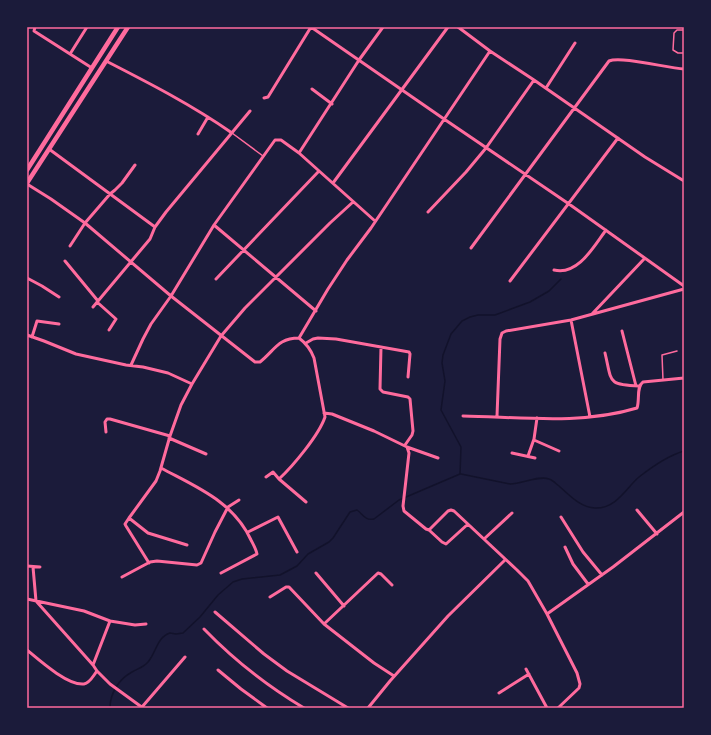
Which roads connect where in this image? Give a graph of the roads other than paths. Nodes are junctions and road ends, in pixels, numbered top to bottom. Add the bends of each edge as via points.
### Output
1 (35, 27) edge
2 (87, 27) edge
3 (118, 27) edge
4 (128, 27) edge
5 (383, 27) edge
6 (448, 27) edge
7 (458, 27) edge
8 (313, 28) edge
9 (684, 30) edge
10 (575, 43) dead end
11 (490, 51) junction
12 (684, 53) edge
13 (70, 54) junction
14 (359, 60) junction
15 (106, 61) junction
16 (92, 68) junction
17 (684, 69) edge
18 (98, 73) junction
19 (534, 80) junction
20 (546, 88) junction
21 (312, 89) dead end
22 (402, 90) junction
23 (264, 98) dead end
24 (332, 104) junction
25 (575, 108) junction
26 (250, 112) dead end
27 (208, 117) junction
28 (444, 119) junction
29 (232, 133) junction
30 (198, 134) dead end
31 (618, 138) junction
32 (486, 148) junction
33 (49, 149) junction
34 (299, 153) junction
35 (263, 156) junction
36 (135, 165) dead end
37 (27, 170) edge
38 (319, 171) junction
39 (526, 174) junction
40 (684, 181) edge
41 (333, 183) junction
42 (27, 184) edge
43 (110, 194) junction
44 (353, 202) junction
45 (569, 204) junction
46 (428, 212) dead end
47 (375, 222) junction
48 (85, 223) junction
49 (214, 226) junction
50 (156, 227) junction
51 (606, 230) junction
52 (70, 246) dead end
53 (471, 248) dead end
54 (244, 250) junction
55 (645, 258) junction
56 (66, 261) dead end
57 (132, 262) junction
58 (554, 270) dead end
59 (27, 278) edge
60 (276, 278) junction
61 (216, 279) dead end
62 (510, 281) dead end
63 (684, 288) edge
64 (171, 296) junction
65 (59, 297) dead end
66 (98, 301) junction
67 (93, 307) dead end
68 (316, 311) junction
69 (592, 314) junction
70 (571, 320) junction
71 (59, 324) dead end
72 (109, 330) dead end
73 (622, 331) dead end
74 (27, 335) edge
75 (221, 336) junction
76 (32, 337) junction
77 (300, 338) junction
78 (306, 343) junction
79 (381, 347) junction
80 (677, 351) dead end
81 (605, 353) dead end
82 (131, 365) junction
83 (408, 377) dead end
84 (684, 378) edge
85 (663, 380) junction
86 (192, 384) junction
87 (637, 386) junction
88 (324, 413) junction
89 (463, 416) dead end
90 (498, 416) junction
91 (590, 417) junction
92 (537, 418) junction
93 (106, 432) dead end
94 (169, 437) junction
95 (534, 440) junction
96 (406, 446) junction
97 (559, 451) dead end
98 (512, 453) dead end
99 (206, 454) dead end
100 (528, 456) junction
101 (438, 458) dead end
102 (535, 458) dead end
103 (161, 468) junction
104 (266, 477) dead end
105 (279, 479) junction
106 (239, 500) dead end
107 (306, 502) dead end
108 (228, 507) junction
109 (637, 510) dead end
110 (684, 512) edge
111 (512, 513) dead end
112 (561, 517) dead end
113 (129, 518) junction
114 (468, 524) junction
115 (429, 530) junction
116 (248, 532) junction
117 (657, 534) junction
118 (484, 539) junction
119 (187, 545) dead end
120 (565, 547) dead end
121 (297, 552) dead end
122 (505, 560) junction
123 (149, 563) junction
124 (27, 566) edge
125 (33, 567) junction
126 (40, 567) dead end
127 (221, 573) dead end
128 (316, 573) dead end
129 (602, 575) junction
130 (122, 577) dead end
131 (588, 584) junction
132 (392, 585) dead end
133 (270, 597) dead end
134 (27, 599) edge
135 (36, 601) junction
136 (344, 606) junction
137 (215, 612) dead end
138 (547, 614) junction
139 (110, 621) junction
140 (146, 624) dead end
141 (324, 624) junction
142 (204, 629) dead end
143 (27, 650) edge
144 (185, 657) dead end
145 (93, 665) junction
146 (526, 669) dead end
147 (218, 670) dead end
148 (97, 671) junction
149 (529, 674) junction
150 (394, 676) junction
151 (499, 693) dead end
152 (143, 708) edge
153 (267, 708) edge
154 (304, 708) edge
155 (348, 708) edge
156 (368, 708) edge
157 (547, 708) edge
158 (558, 708) edge

1 - 13 street via 34,31
2 - 13 street
3 - 16 main road
4 - 15 main road
5 - 14 street
6 - 22 street
7 - 11 street
8 - 14 street
8 - 23 street via 268,97
9 - 12 lane via 677,30 674,33 673,50
10 - 20 street
11 - 19 street
11 - 28 street
13 - 16 street
14 - 22 street
14 - 24 street
15 - 18 main road
15 - 27 street via 174,96
16 - 18 main road
16 - 37 main road
17 - 25 street via 610,60
18 - 33 main road
19 - 20 street
19 - 32 street
20 - 25 street
21 - 24 street
22 - 28 street
22 - 41 street
24 - 34 street
25 - 31 street
25 - 39 street
26 - 29 street
27 - 29 street
27 - 30 street
28 - 32 street
28 - 47 street
29 - 35 lane
29 - 50 street
31 - 40 street
31 - 45 street
32 - 39 street
32 - 46 street
33 - 42 main road
33 - 43 street
34 - 35 street via 281,140 275,140
34 - 38 street
35 - 49 street
36 - 43 street
38 - 41 street
38 - 54 street
39 - 45 street
39 - 53 street
41 - 44 street
42 - 48 street
43 - 48 street
43 - 50 street
44 - 47 street
44 - 60 street
45 - 51 street
45 - 62 street
47 - 68 street via 347,260
48 - 52 street
48 - 57 street
49 - 54 street
49 - 64 street
50 - 57 street
51 - 55 street
51 - 58 street via 577,265 561,271
54 - 60 street
54 - 61 street
55 - 63 street
55 - 69 street
56 - 66 street
57 - 64 street
57 - 66 street
59 - 65 street
60 - 68 street
60 - 75 street
63 - 69 street
64 - 75 street
64 - 82 street via 151,324
66 - 67 street
66 - 72 street via 116,320
68 - 77 street
69 - 70 street
70 - 90 street via 502,333
70 - 91 street
71 - 76 street via 37,321
73 - 87 street
74 - 76 street
75 - 77 street via 247,357 258,362 279,343
75 - 86 street
76 - 82 street via 76,354
77 - 78 street
78 - 79 street via 324,338
78 - 88 street via 314,358
79 - 83 street via 409,352
79 - 96 street via 380,389 410,399 413,431
80 - 85 lane via 662,355
81 - 87 street via 614,382 622,386
82 - 86 street via 168,373
84 - 85 street
85 - 87 street via 643,382
86 - 94 street
87 - 91 street via 636,408
88 - 96 street via 342,418
88 - 105 street via 323,421 312,438
89 - 90 street
90 - 92 street
91 - 92 street
92 - 95 street
93 - 94 street via 105,422 108,419
94 - 99 street
94 - 103 street
95 - 97 street
95 - 100 street
96 - 101 street
96 - 115 street via 409,453 404,511
98 - 100 street
100 - 102 street
103 - 108 street
103 - 113 street via 156,482
104 - 105 street via 272,472
105 - 107 street
106 - 108 street
108 - 116 street
108 - 123 street via 202,563
109 - 117 street
110 - 117 street
111 - 118 street
112 - 129 street via 583,552
113 - 119 street via 148,533
113 - 123 street via 125,524
114 - 115 street via 451,510
114 - 115 street via 446,544
114 - 118 street
116 - 121 street via 278,517
116 - 127 street via 257,554
117 - 129 street
118 - 122 street
120 - 131 street via 573,564
122 - 138 street via 528,581
122 - 150 street via 448,616
123 - 130 street
124 - 125 street
125 - 126 street
125 - 135 street
128 - 136 street
129 - 131 street
131 - 138 street
132 - 136 street via 378,573
133 - 141 street via 289,587
134 - 135 street
135 - 139 street via 84,610
135 - 145 street
136 - 141 street
137 - 155 street via 287,671
138 - 158 street via 577,672 580,684
139 - 140 street
139 - 145 street
141 - 150 street
142 - 154 street via 221,647 280,694
143 - 148 street via 75,684 84,684
144 - 152 street
145 - 148 street
146 - 149 street
147 - 153 street
148 - 152 street
149 - 151 street
149 - 157 street
150 - 156 street

